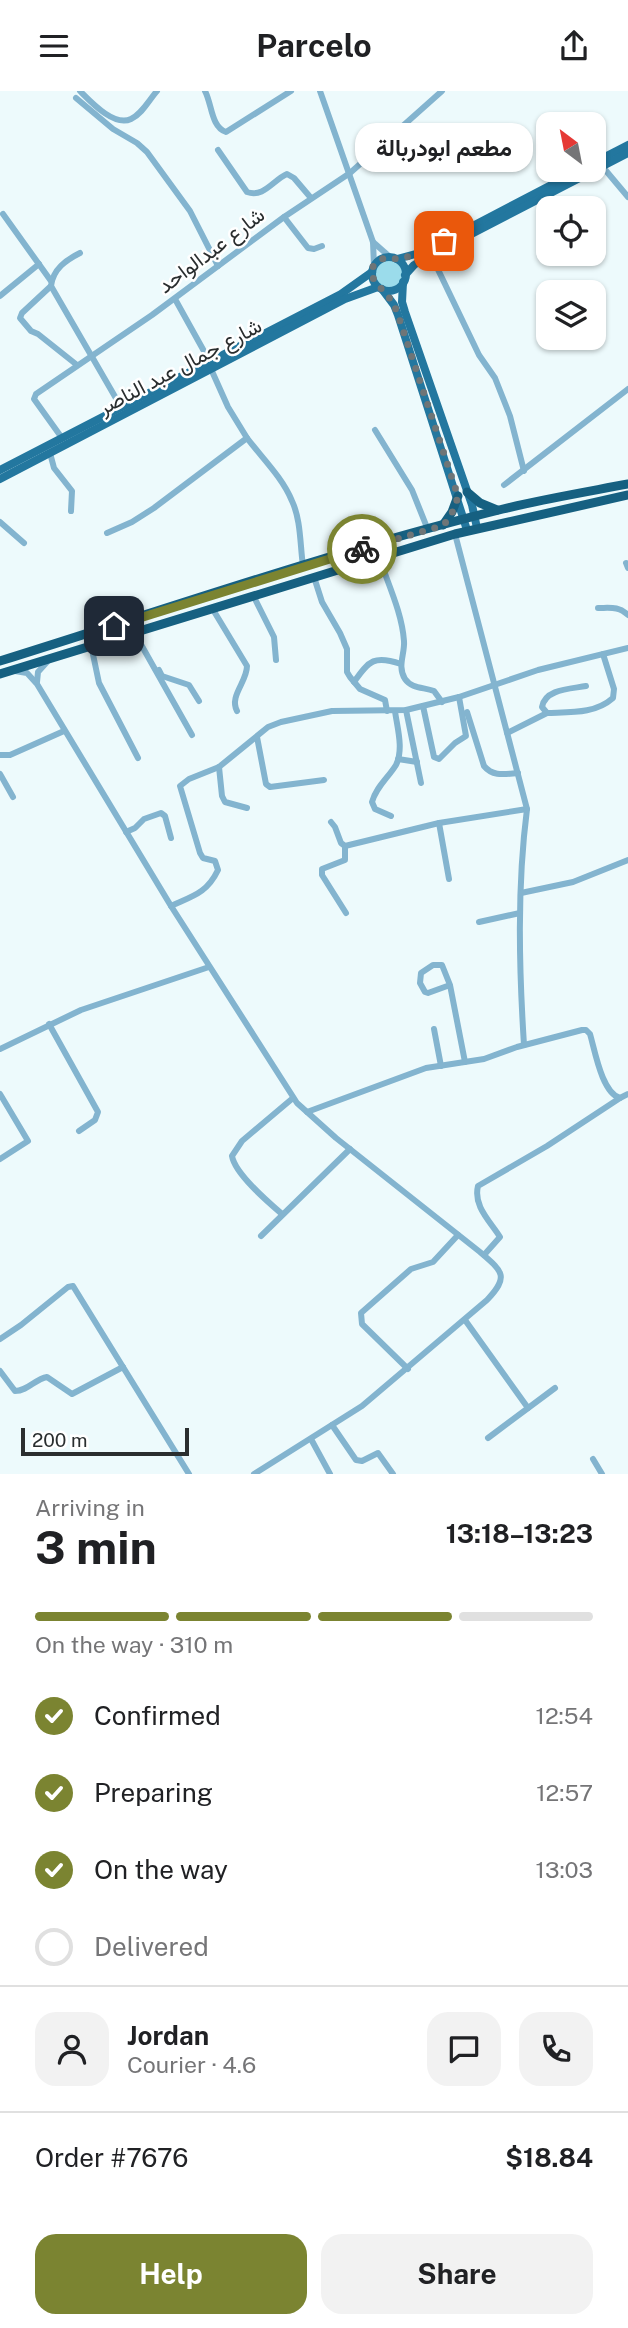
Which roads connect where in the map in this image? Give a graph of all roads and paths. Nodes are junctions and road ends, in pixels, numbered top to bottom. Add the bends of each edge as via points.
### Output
1 (157, 91) edge
2 (205, 91) edge
3 (291, 91) edge
4 (320, 91) edge
5 (442, 91) edge
6 (78, 94) edge
7 (628, 145) edge
8 (218, 150) dead end
9 (628, 153) edge
10 (606, 160) edge
11 (606, 162) edge
12 (350, 173) junction
13 (606, 174) edge
14 (557, 182) edge
15 (566, 182) edge
16 (628, 197) edge
17 (311, 198) junction
18 (3, 214) dead end
19 (284, 217) junction
20 (373, 242) junction
21 (322, 246) dead end
22 (80, 253) dead end
23 (431, 255) junction
24 (394, 258) junction
25 (39, 264) junction
26 (218, 266) junction
27 (373, 269) junction
28 (404, 279) junction
29 (51, 284) junction
30 (380, 288) junction
31 (0, 296) edge
32 (175, 299) junction
33 (93, 355) junction
34 (77, 365) junction
35 (211, 365) junction
36 (628, 389) edge
37 (121, 407) junction
38 (375, 430) dead end
39 (62, 438) junction
40 (247, 438) junction
41 (50, 453) junction
42 (0, 470) edge
43 (524, 471) junction
44 (0, 479) edge
45 (628, 484) edge
46 (504, 485) dead end
47 (462, 494) junction
48 (628, 497) edge
49 (502, 510) junction
50 (71, 511) dead end
51 (469, 518) junction
52 (0, 522) edge
53 (442, 526) junction
54 (472, 529) junction
55 (428, 530) junction
56 (107, 533) dead end
57 (455, 534) junction
58 (24, 543) dead end
59 (379, 557) junction
60 (303, 566) junction
61 (314, 577) junction
62 (253, 595) junction
63 (212, 608) junction
64 (598, 608) dead end
65 (628, 615) edge
66 (134, 632) junction
67 (141, 643) junction
68 (91, 645) junction
69 (628, 648) edge
70 (603, 654) junction
71 (50, 658) junction
72 (276, 660) dead end
73 (0, 661) edge
74 (401, 664) junction
75 (5, 672) edge
76 (354, 682) junction
77 (37, 684) junction
78 (494, 684) junction
79 (586, 686) dead end
80 (459, 697) junction
81 (199, 701) dead end
82 (442, 702) junction
83 (423, 706) junction
84 (406, 710) junction
85 (237, 711) dead end
86 (387, 711) junction
87 (395, 711) junction
88 (467, 712) dead end
89 (547, 713) junction
90 (64, 731) junction
91 (507, 733) junction
92 (192, 735) dead end
93 (257, 737) junction
94 (0, 755) edge
95 (138, 758) dead end
96 (398, 759) junction
97 (417, 762) junction
98 (219, 767) junction
99 (0, 773) edge
100 (518, 773) junction
101 (324, 780) dead end
102 (421, 783) dead end
103 (13, 797) dead end
104 (247, 808) dead end
105 (527, 809) junction
106 (391, 816) dead end
107 (331, 822) dead end
108 (439, 823) junction
109 (126, 832) junction
110 (171, 838) dead end
111 (345, 846) junction
112 (628, 860) edge
113 (449, 879) dead end
114 (521, 893) junction
115 (171, 906) junction
116 (346, 913) dead end
117 (520, 913) junction
118 (479, 922) dead end
119 (209, 967) junction
120 (450, 985) junction
121 (49, 1024) junction
122 (434, 1029) dead end
123 (524, 1045) junction
124 (0, 1049) edge
125 (465, 1062) junction
126 (441, 1066) junction
127 (0, 1094) edge
128 (628, 1095) edge
129 (293, 1098) junction
130 (620, 1098) junction
131 (307, 1112) junction
132 (79, 1131) dead end
133 (350, 1149) junction
134 (0, 1159) edge
135 (282, 1214) junction
136 (458, 1235) junction
137 (261, 1236) dead end
138 (484, 1255) junction
139 (466, 1320) junction
140 (0, 1339) edge
141 (122, 1367) junction
142 (408, 1369) junction
143 (0, 1371) edge
144 (555, 1388) dead end
145 (528, 1408) junction
146 (332, 1425) junction
147 (488, 1438) dead end
148 (311, 1439) junction
149 (593, 1459) dead end
150 (189, 1474) edge
151 (254, 1474) edge
152 (330, 1474) edge
153 (393, 1474) edge
154 (602, 1474) edge

1 - 6 street via 138,114 124,121
2 - 3 street via 215,124 226,132
4 - 12 street
5 - 12 street, شارع عبدالواحد
6 - 26 street via 113,129 147,152 190,211
7 - 10 main road
8 - 17 street via 252,194 287,174
9 - 11 main road
12 - 17 street, شارع عبدالواحد
12 - 20 street
13 - 16 street
14 - 24 main road via 416,255
15 - 23 main road
17 - 19 street, شارع عبدالواحد
18 - 25 street
19 - 21 street via 308,248
19 - 26 street, شارع عبدالواحد
20 - 24 street
20 - 27 street
22 - 29 street via 59,267
23 - 28 main road via 414,265
23 - 43 street via 479,355 495,377
24 - 27 main road via 384,258
24 - 28 main road via 402,263
25 - 29 street
25 - 31 street
26 - 32 street, شارع عبدالواحد
27 - 30 main road
27 - 35 main road, شارع جمال عبد الناصر via 341,294
28 - 30 main road via 394,290
28 - 47 main road via 402,302
29 - 33 street
29 - 34 street via 20,318
30 - 35 main road, شارع جمال عبد الناصر via 345,299
30 - 47 main road via 398,315
32 - 33 street, شارع عبدالواحد
32 - 35 street
33 - 34 street, شارع عبدالواحد
33 - 37 street
34 - 39 street, شارع عبدالواحد via 34,397
35 - 37 main road, شارع جمال عبد الناصر
35 - 40 street
35 - 41 main road, شارع جمال عبد الناصر
36 - 43 street
37 - 39 main road, شارع جمال عبد الناصر
38 - 55 street via 412,490
39 - 42 main road, شارع جمال عبد الناصر
40 - 56 street via 154,508
40 - 60 street via 292,500
41 - 44 main road, شارع جمال عبد الناصر
41 - 50 street via 56,471 72,491
43 - 46 street
45 - 49 highway
47 - 49 highway
47 - 51 main road
47 - 53 highway
48 - 54 highway
49 - 51 highway
51 - 53 highway
51 - 54 main road
52 - 58 street
53 - 55 highway
54 - 57 highway
55 - 60 highway
57 - 59 highway
57 - 78 street
59 - 61 highway
59 - 74 street via 398,611 404,643
60 - 73 highway
61 - 62 highway
61 - 76 street via 347,649 347,672
62 - 63 highway
62 - 72 street via 274,637
63 - 66 highway
63 - 85 street via 247,666 234,698
64 - 65 street via 614,607
66 - 67 street
66 - 68 highway
67 - 81 street via 162,676 189,685
67 - 92 street
68 - 71 highway
68 - 95 street via 99,683
69 - 70 street
70 - 78 street
70 - 89 street via 613,698 602,708
71 - 75 highway
71 - 77 street via 38,672
74 - 76 street via 388,659 374,661
74 - 82 street via 404,678 412,686 435,691
75 - 77 street via 27,673
76 - 86 street via 385,700
77 - 90 street
78 - 80 street
78 - 91 street
79 - 89 street via 549,694 542,707
80 - 82 street
80 - 83 street via 466,736 439,759 434,757
82 - 83 street
83 - 84 street
84 - 87 street
84 - 97 street
86 - 87 street
86 - 93 street via 306,715 274,724
87 - 96 street
88 - 100 street via 489,772
89 - 91 street
90 - 94 street via 10,755
90 - 109 street
91 - 100 street
93 - 98 street
93 - 101 street via 264,780 270,787
96 - 97 street
96 - 106 street via 372,802 375,809
97 - 102 street
98 - 104 street via 225,802
98 - 115 street via 180,786 200,853 215,861 218,870 204,891
99 - 103 street
100 - 105 street
105 - 108 street
105 - 114 street
107 - 111 street
108 - 111 street
108 - 113 street
109 - 110 street via 161,813
109 - 115 street
111 - 116 street via 345,860 322,869 322,875
112 - 114 street via 573,882
114 - 117 street
115 - 119 street
117 - 118 street
117 - 123 street
119 - 121 street
119 - 129 street
120 - 120 street via 425,992 421,973 442,965
120 - 125 street
121 - 124 street
121 - 132 street via 98,1112 95,1120
122 - 126 street
123 - 125 street
123 - 130 street via 586,1030 608,1090
125 - 126 street
126 - 131 street
127 - 134 street via 28,1141
128 - 130 street
129 - 131 street
129 - 135 street via 242,1141 232,1156 257,1191
130 - 138 street via 478,1186 480,1209 500,1237
131 - 133 street
133 - 135 street
133 - 136 street
135 - 137 street
136 - 138 street
136 - 142 street via 433,1262 411,1269 361,1313 362,1324
138 - 139 street via 502,1280
139 - 142 street
139 - 145 street
140 - 141 street via 73,1286
141 - 143 street via 72,1394 47,1377 15,1391
141 - 150 street
142 - 146 street
144 - 145 street
145 - 147 street
146 - 148 street
146 - 153 street via 356,1460 378,1453
148 - 151 street
148 - 152 street
149 - 154 street

